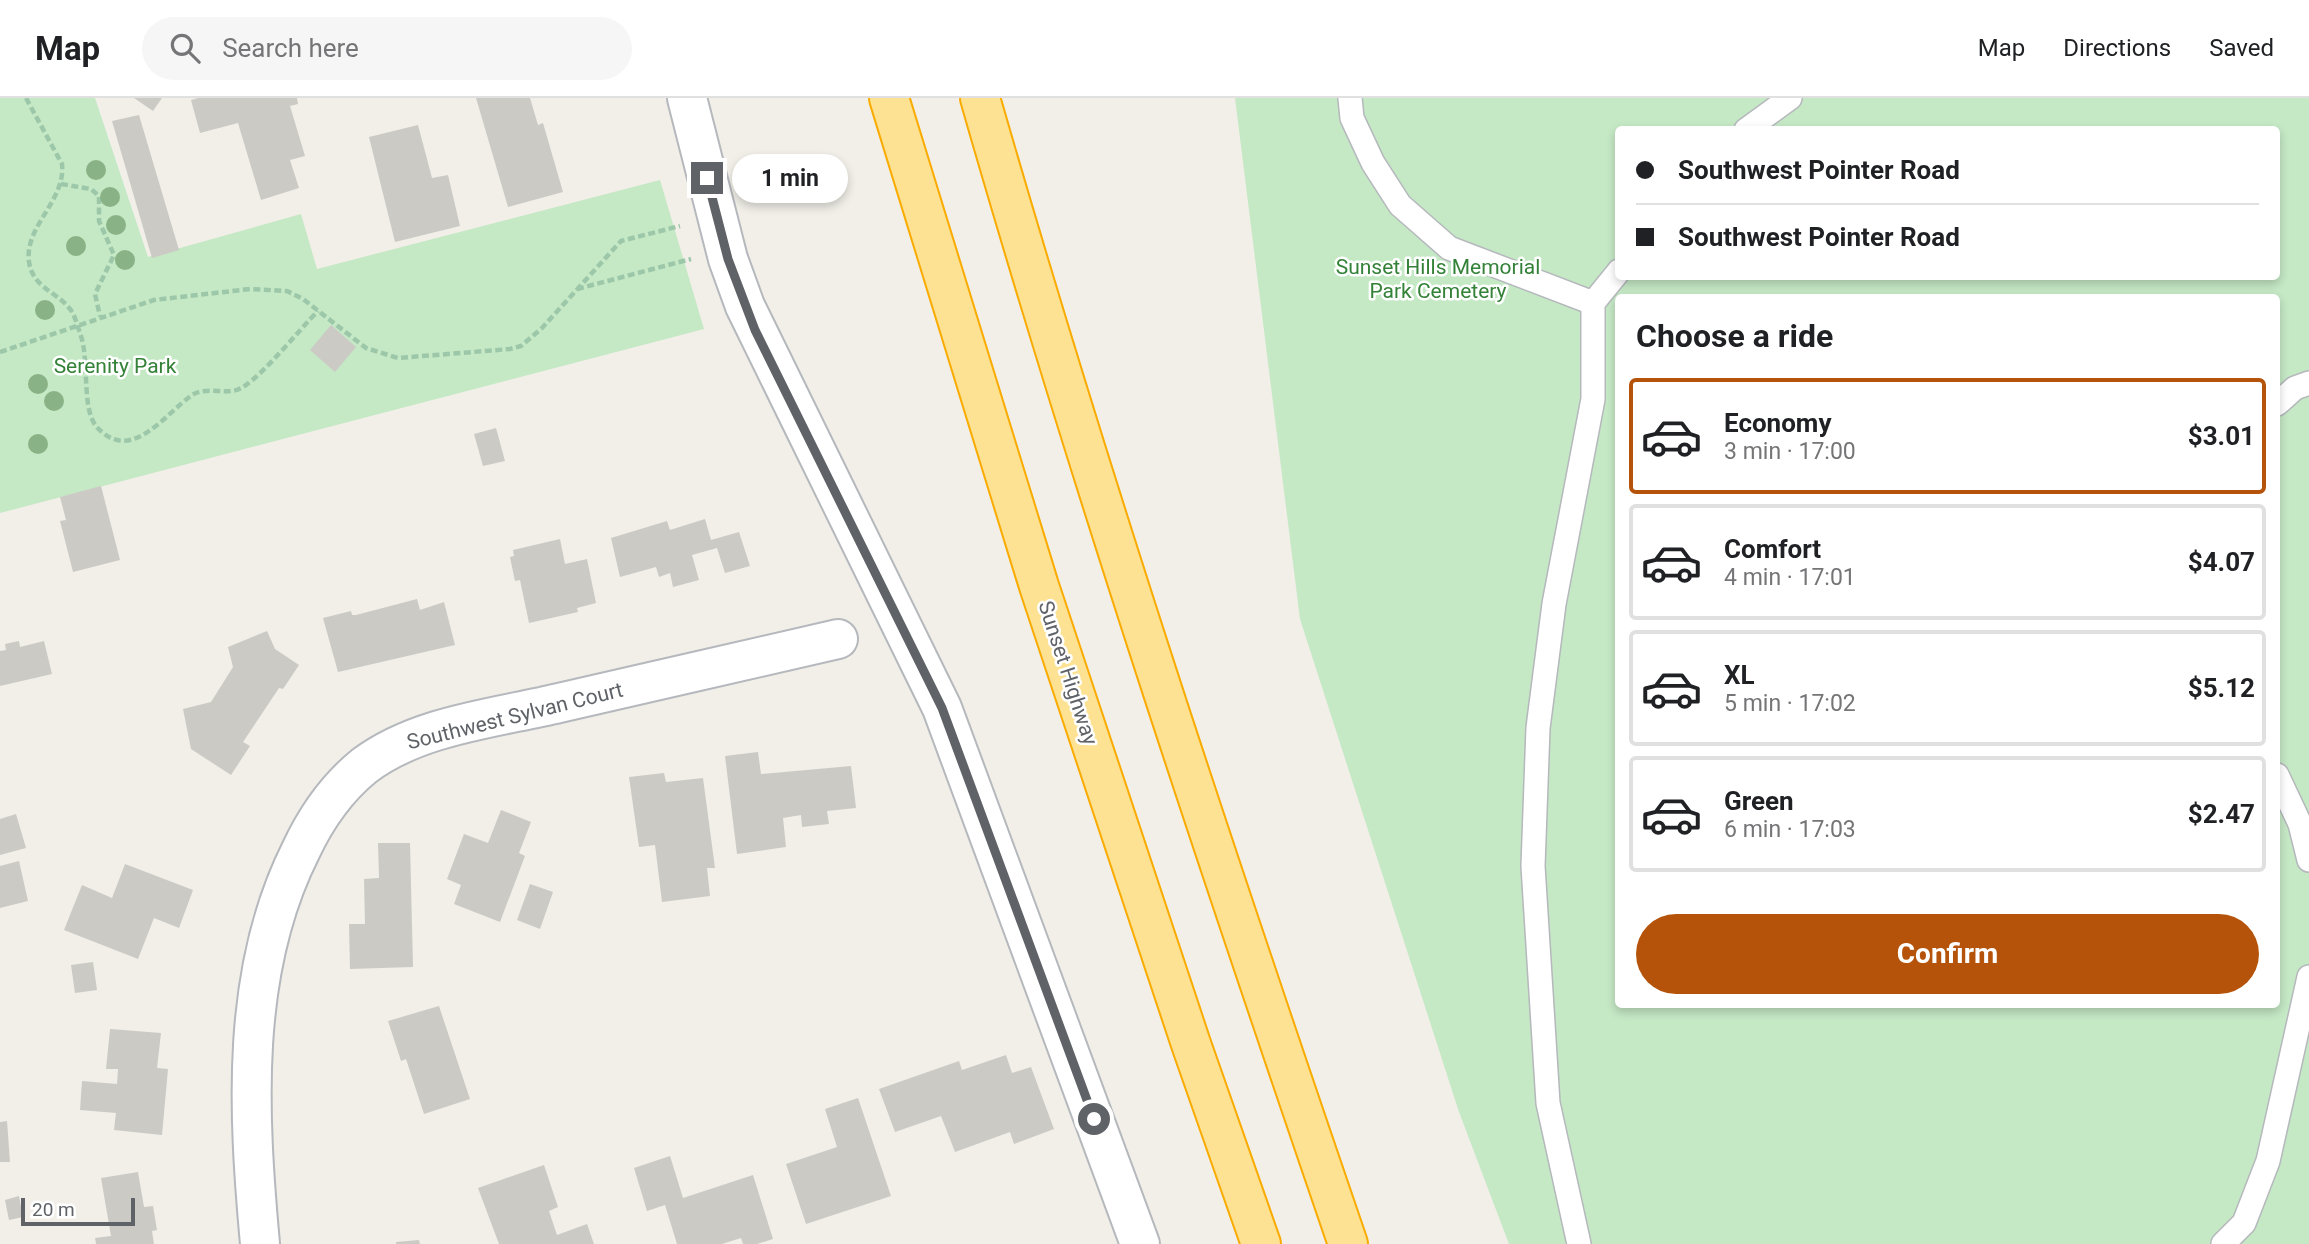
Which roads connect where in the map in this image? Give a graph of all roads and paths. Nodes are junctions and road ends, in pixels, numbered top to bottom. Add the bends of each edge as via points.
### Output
1 (26, 98) edge
2 (687, 98) edge
3 (889, 98) edge
4 (980, 98) edge
5 (1350, 98) edge
6 (1790, 98) edge
7 (1752, 126) edge
8 (61, 184) junction
9 (684, 225) dead end
10 (699, 257) dead end
11 (1615, 276) edge
12 (576, 289) junction
13 (1592, 303) junction
14 (317, 311) junction
15 (100, 316) junction
16 (77, 324) junction
17 (0, 352) edge
18 (2309, 383) edge
19 (2280, 401) edge
20 (838, 639) dead end
21 (2280, 781) edge
22 (2309, 860) edge
23 (2308, 981) edge
24 (260, 1244) edge
25 (1140, 1244) edge
26 (1261, 1244) edge
27 (1348, 1244) edge
28 (1579, 1244) edge
29 (2222, 1244) edge

1 - 8 path via 62,164
2 - 25 street via 728,259 745,306 942,708
3 - 26 highway, Sunset Highway via 1039,586
4 - 27 highway via 1118,553 1226,889
5 - 13 lane via 1352,118 1393,195 1449,248
6 - 7 lane
8 - 15 path via 96,191 100,200 99,221 114,255 95,294
8 - 16 path via 32,241 29,262 37,282 71,311
9 - 12 path via 621,240
10 - 12 path
11 - 13 lane
12 - 14 path via 521,345 436,356 382,355
13 - 28 lane via 1594,399 1554,604 1538,728 1534,866 1548,1103
14 - 15 path via 287,291 250,289 154,300
14 - 16 path via 244,387 194,394 145,435 126,441 102,432 89,415 83,342
15 - 16 path
16 - 17 path
18 - 19 lane
20 - 24 street, Southwest Sylvan Court via 416,739 365,766 338,790 310,830 288,876 261,969 251,1102
21 - 22 lane via 2300,824
23 - 29 lane via 2268,1161 2244,1223

